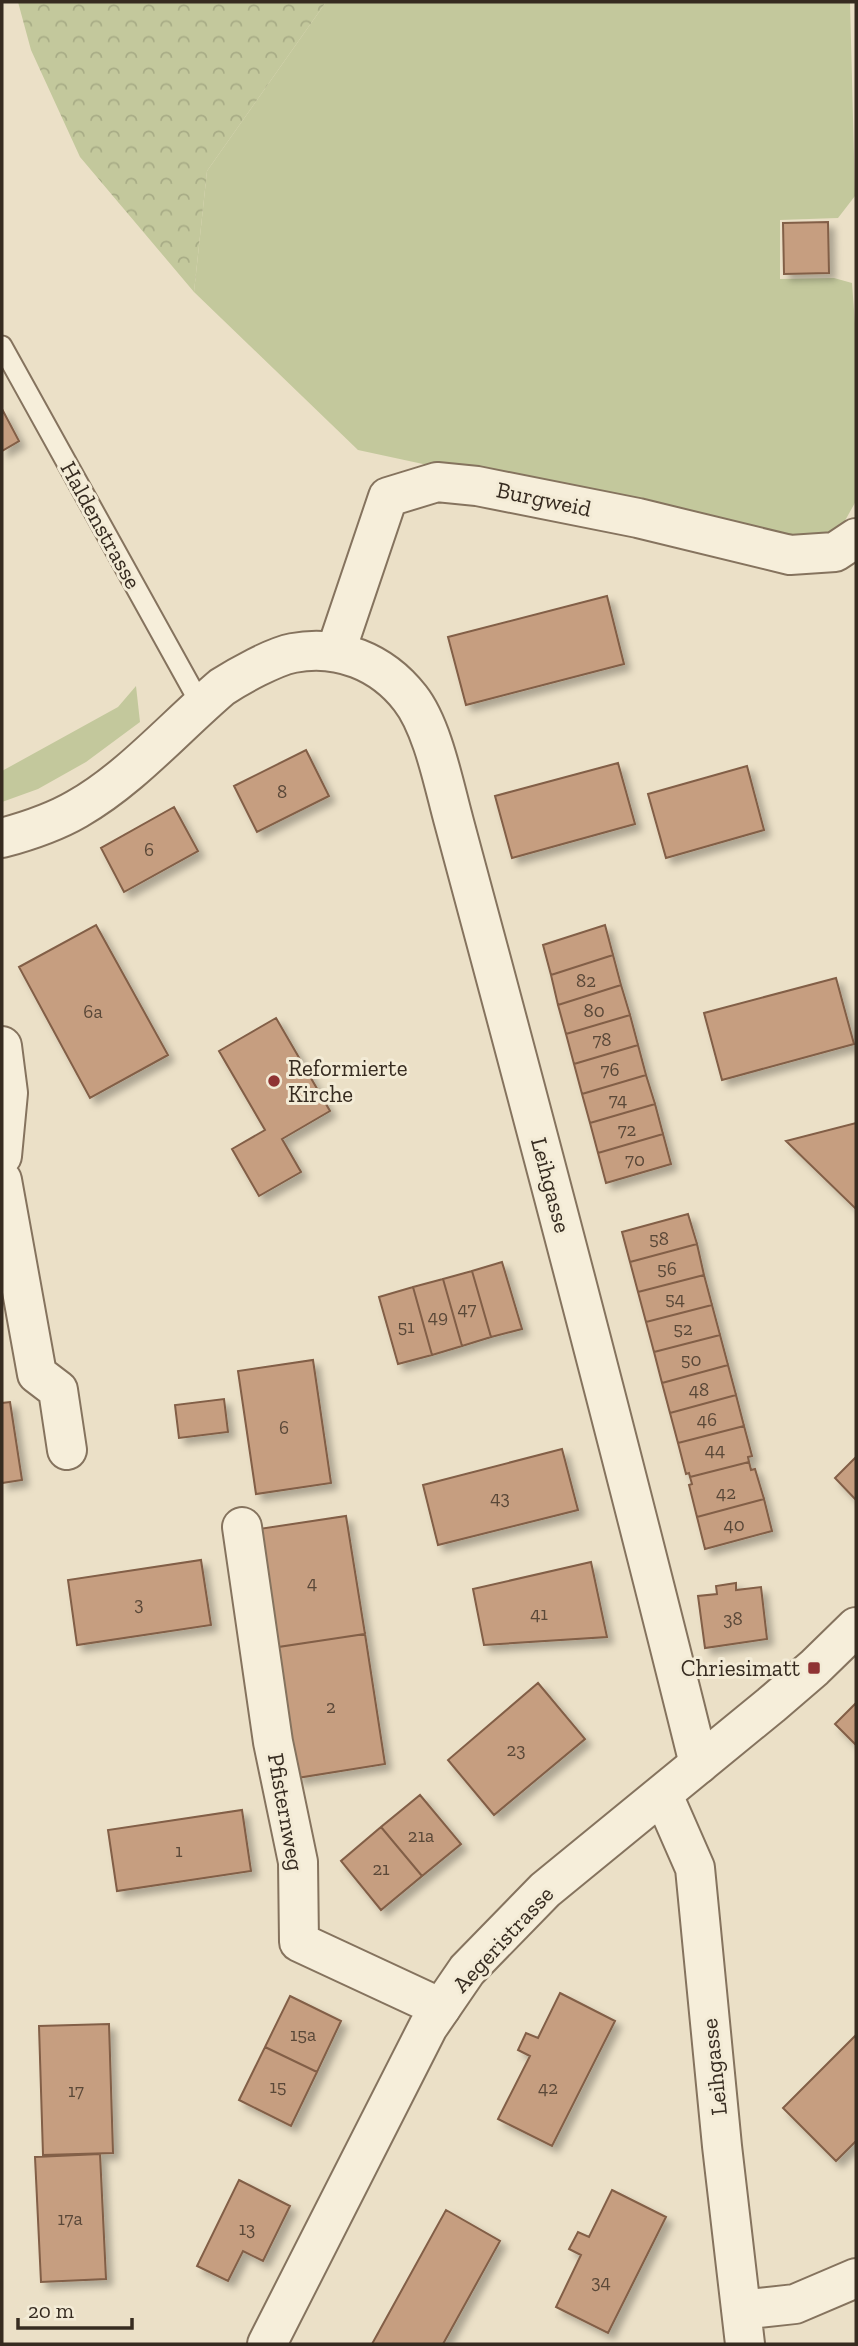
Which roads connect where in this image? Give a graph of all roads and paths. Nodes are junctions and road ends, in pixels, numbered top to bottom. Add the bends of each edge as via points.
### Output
1 (2, 346) edge
2 (856, 538) edge
3 (336, 651) junction
4 (201, 705) junction
5 (2, 838) edge
6 (2, 1046) edge
7 (2, 1156) edge
8 (2, 1180) edge
9 (67, 1450) dead end
10 (242, 1527) dead end
11 (856, 1627) edge
12 (699, 1764) junction
13 (663, 1795) junction
14 (440, 2008) junction
15 (856, 2278) edge
16 (743, 2327) edge
17 (267, 2344) edge

1 - 4 lane, Haldenstrasse
2 - 3 street, Burgweid via 835,551 790,555 638,518 437,482 388,497
3 - 4 street via 292,653 239,676
3 - 12 street, Leihgasse via 376,666 412,699 440,772 552,1187
4 - 5 street via 80,808 46,825
6 - 7 street via 8,1093
8 - 9 street via 37,1374 58,1391
10 - 14 street, Pfisternweg via 274,1742 298,1862 299,1942
11 - 12 street, Aegeristrasse
12 - 13 street, Aegeristrasse
13 - 14 street, Aegeristrasse via 545,1890 467,1970
13 - 16 street, Leihgasse via 695,1868
14 - 17 street, Aegeristrasse
15 - 16 street

